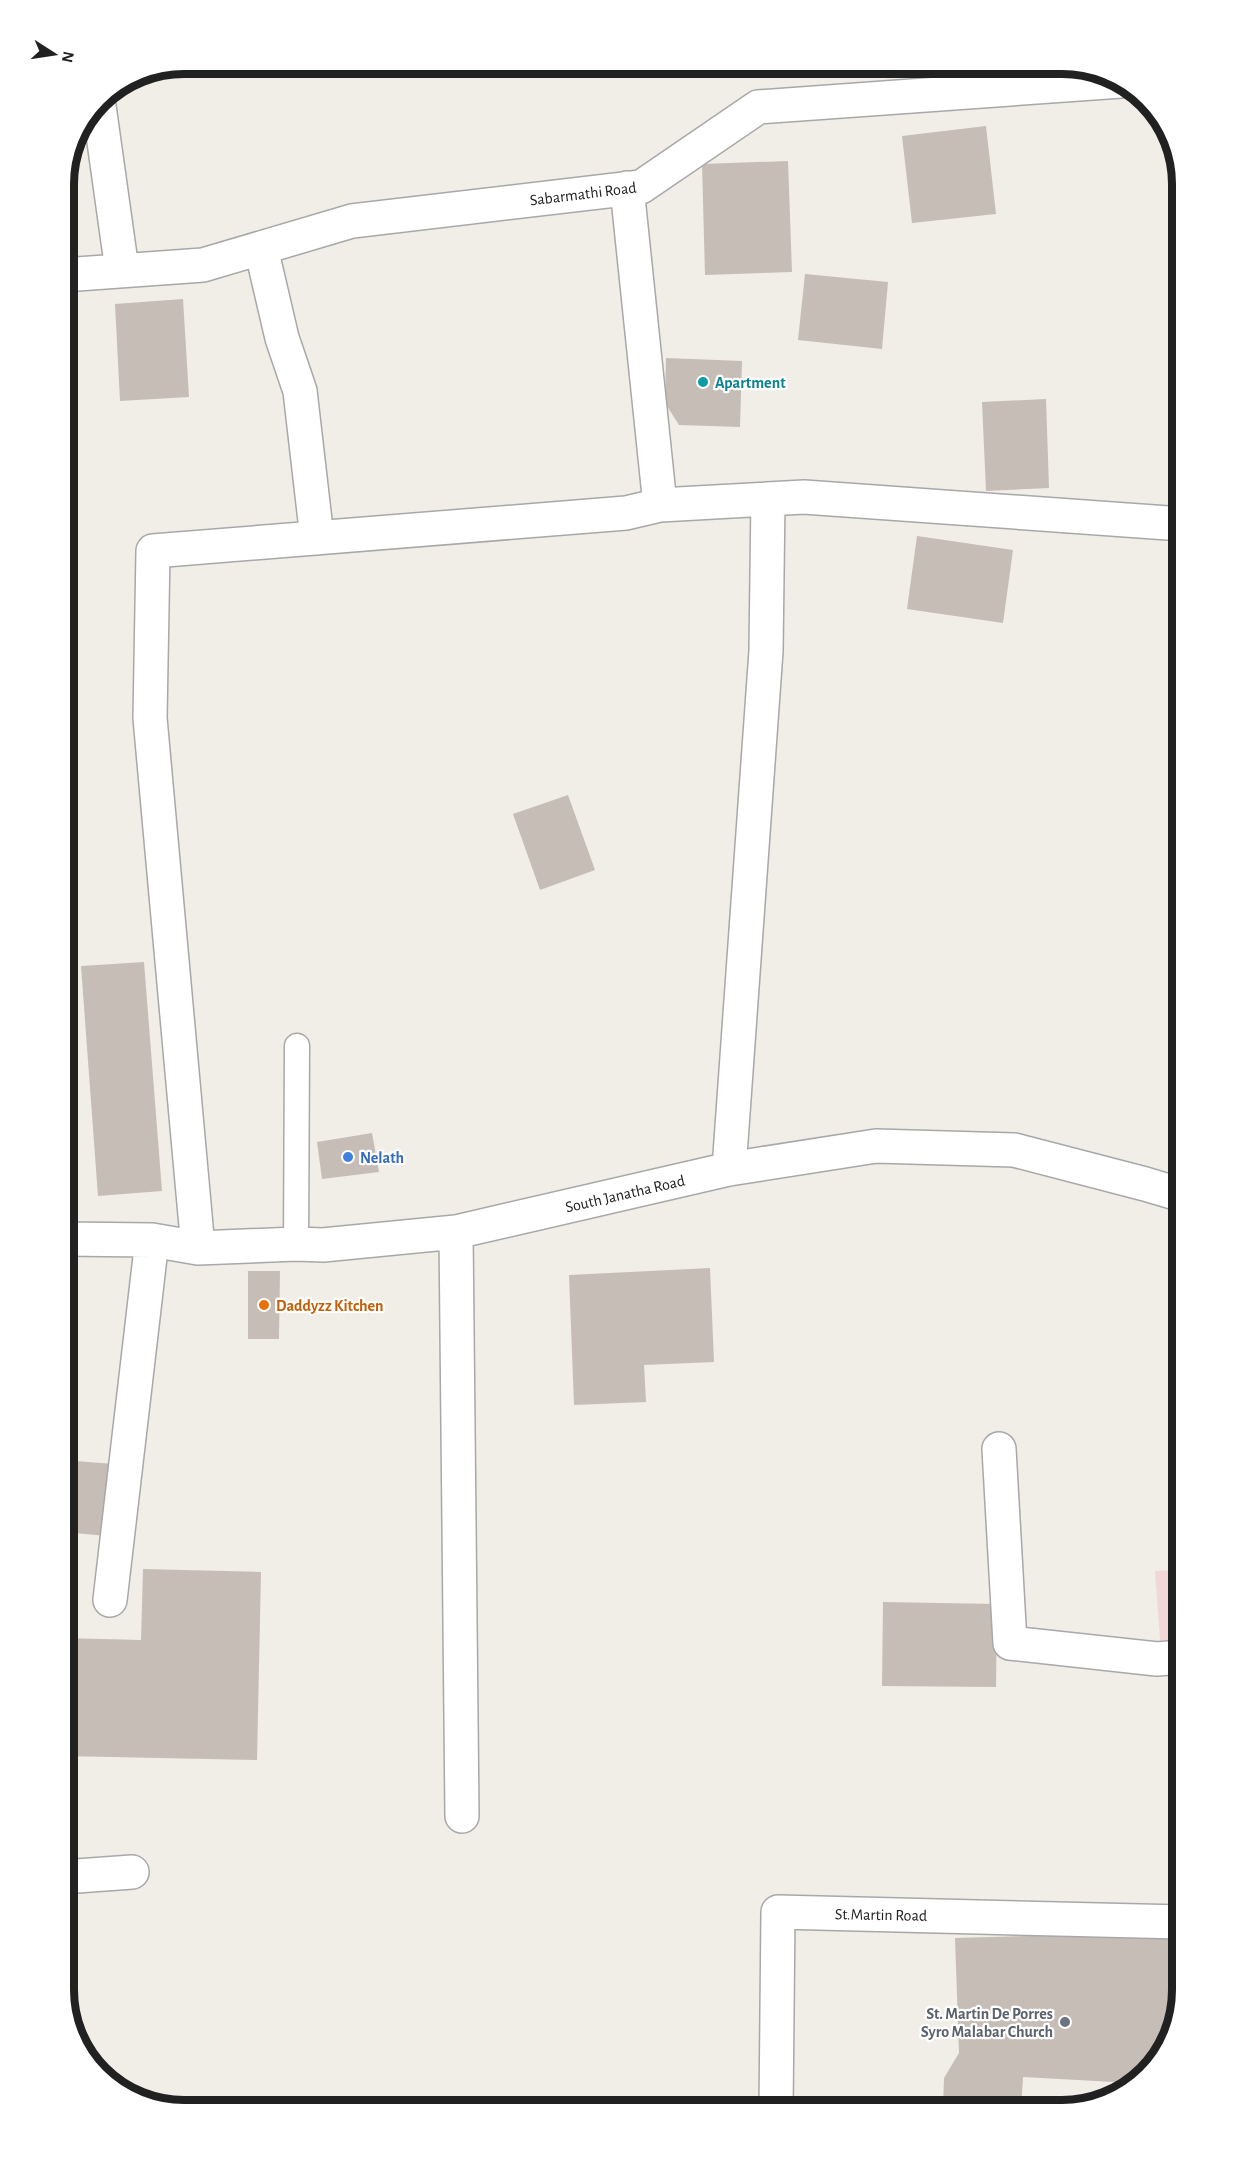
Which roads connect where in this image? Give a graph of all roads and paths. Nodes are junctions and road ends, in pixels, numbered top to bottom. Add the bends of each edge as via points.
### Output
1 (1104, 82) edge
2 (100, 112) edge
3 (627, 188) junction
4 (261, 248) junction
5 (122, 270) junction
6 (74, 274) edge
7 (768, 499) junction
8 (660, 505) junction
9 (1172, 523) edge
10 (317, 538) junction
11 (297, 1046) dead end
12 (729, 1169) junction
13 (1172, 1192) edge
14 (456, 1232) junction
15 (74, 1239) edge
16 (152, 1240) junction
17 (296, 1244) junction
18 (198, 1248) junction
19 (999, 1449) dead end
20 (110, 1600) dead end
21 (1172, 1658) edge
22 (462, 1816) dead end
23 (132, 1872) dead end
24 (74, 1876) edge
25 (1172, 1922) edge
26 (776, 2100) edge

1 - 3 street, Sabarmathi Road via 758,107 641,186
2 - 5 street
3 - 4 street, Sabarmathi Road via 352,221
3 - 8 street
4 - 5 street, Sabarmathi Road via 203,266
4 - 10 street via 282,338 300,391
5 - 6 street, Sabarmathi Road
7 - 8 street
7 - 9 street via 804,497
7 - 12 street via 766,651
8 - 10 street via 626,513
10 - 18 street via 153,551 150,718
11 - 17 lane
12 - 13 street, South Janatha Road via 876,1146 1014,1150
12 - 14 street, South Janatha Road
14 - 17 street, South Janatha Road via 323,1245
14 - 22 street
15 - 16 street, South Janatha Road
16 - 18 street, South Janatha Road
16 - 20 street
17 - 18 street, South Janatha Road
19 - 21 street via 1010,1643
23 - 24 street
25 - 26 street, St.Martin Road via 778,1912

